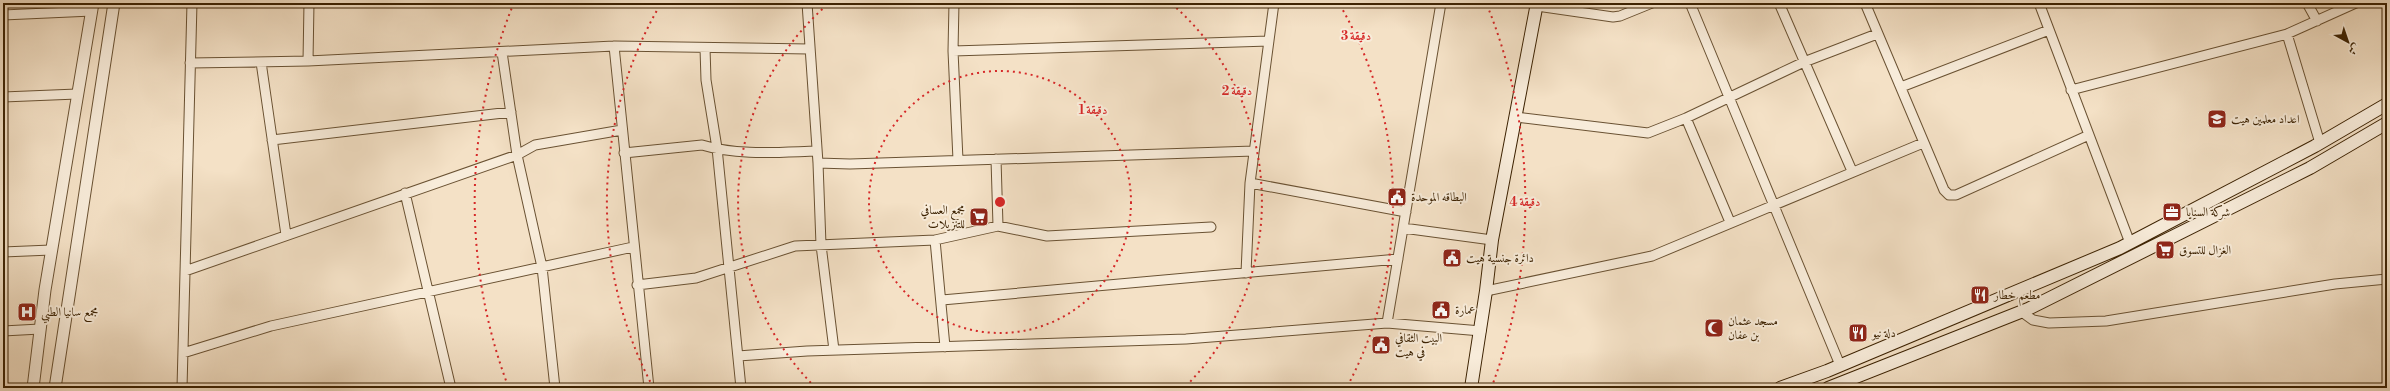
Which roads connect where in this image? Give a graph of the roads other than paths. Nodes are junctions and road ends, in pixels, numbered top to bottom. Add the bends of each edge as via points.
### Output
1 (114, 3) edge
2 (192, 3) edge
3 (309, 3) edge
4 (807, 3) edge
5 (954, 3) edge
6 (1274, 3) edge
7 (1441, 3) edge
8 (1652, 3) edge
9 (1690, 3) edge
10 (1779, 3) edge
11 (1865, 3) edge
12 (2039, 3) edge
13 (2306, 3) edge
14 (2356, 3) edge
15 (1537, 4) edge
16 (92, 7) edge
17 (3, 15) edge
18 (2317, 21) junction
19 (2049, 30) junction
20 (1876, 34) junction
21 (2287, 34) junction
22 (1269, 41) junction
23 (614, 46) junction
24 (706, 48) junction
25 (809, 49) junction
26 (953, 50) junction
27 (502, 52) junction
28 (308, 61) junction
29 (262, 62) junction
30 (1804, 62) junction
31 (190, 63) junction
32 (1900, 87) junction
33 (2072, 90) junction
34 (77, 94) junction
35 (1728, 96) junction
36 (3, 97) edge
37 (2387, 104) edge
38 (510, 112) junction
39 (1516, 117) junction
40 (1686, 118) junction
41 (2387, 123) edge
42 (622, 130) junction
43 (2089, 135) junction
44 (272, 140) junction
45 (1923, 143) junction
46 (2320, 143) junction
47 (717, 148) junction
48 (817, 151) junction
49 (1254, 151) junction
50 (624, 153) junction
51 (517, 155) junction
52 (996, 159) junction
53 (958, 160) junction
54 (818, 163) junction
55 (1852, 171) junction
56 (1250, 183) junction
57 (405, 193) junction
58 (1772, 205) junction
59 (1406, 212) junction
60 (1730, 222) junction
61 (998, 226) junction
62 (1211, 227) dead end
63 (1403, 228) junction
64 (286, 235) junction
65 (935, 240) junction
66 (1492, 240) junction
67 (2130, 243) junction
68 (821, 245) junction
69 (633, 247) junction
70 (51, 250) junction
71 (3, 252) edge
72 (1398, 259) junction
73 (542, 267) junction
74 (729, 268) junction
75 (185, 271) junction
76 (1246, 273) junction
77 (2387, 279) edge
78 (637, 285) junction
79 (428, 290) junction
80 (1486, 291) junction
81 (942, 300) junction
82 (2022, 312) junction
83 (1965, 313) junction
84 (1387, 323) junction
85 (40, 329) junction
86 (3, 331) edge
87 (1481, 331) junction
88 (1973, 331) junction
89 (945, 347) junction
90 (834, 350) junction
91 (183, 352) junction
92 (738, 356) junction
93 (1840, 365) junction
94 (33, 388) edge
95 (55, 388) edge
96 (182, 388) edge
97 (451, 388) edge
98 (555, 388) edge
99 (649, 388) edge
100 (741, 388) edge
101 (1471, 388) edge
102 (1780, 388) edge
103 (1828, 388) edge

1 - 95 street
2 - 31 street
3 - 28 street
4 - 25 street
5 - 26 street
6 - 22 street
7 - 59 street
8 - 15 street via 1613,17
9 - 35 street
10 - 30 street
11 - 20 street
12 - 19 street
13 - 18 street
14 - 18 street
15 - 39 main road
16 - 17 street
16 - 34 street
18 - 21 street
19 - 32 street
19 - 33 street
20 - 30 street
20 - 32 street
21 - 33 street
21 - 46 street
22 - 26 street
22 - 49 street
23 - 24 street
23 - 27 street
23 - 42 street
24 - 25 street
24 - 47 street via 706,80
25 - 48 street
26 - 53 street
27 - 28 street
27 - 38 street
28 - 29 street
29 - 31 street
29 - 44 street
30 - 35 street
30 - 55 street
31 - 75 street
32 - 45 street
33 - 43 street
34 - 36 street
34 - 70 street
35 - 40 street
35 - 58 street
37 - 46 main road
38 - 44 street
38 - 51 street
39 - 40 street via 1648,132
39 - 66 main road
40 - 60 street
41 - 82 main road via 2310,168
42 - 50 street
42 - 51 street via 535,145
43 - 45 street via 1956,195 1949,195 1944,190
43 - 67 street
44 - 64 street
45 - 55 street
46 - 67 main road
47 - 48 street via 759,152
47 - 50 street via 702,145
47 - 74 street
48 - 54 street
49 - 52 street
49 - 56 street
50 - 69 street
51 - 57 street
51 - 73 street
52 - 53 street
52 - 61 street
53 - 54 street
54 - 68 street
55 - 58 street
56 - 59 street
56 - 76 street
57 - 64 street
57 - 79 street
58 - 60 street
58 - 93 street
59 - 63 street
60 - 80 street via 1652,256
61 - 62 street via 1047,236
61 - 65 street
63 - 66 street
63 - 72 street
64 - 75 street
65 - 68 street
65 - 81 street
66 - 80 main road
67 - 83 main road
68 - 74 street via 795,246
68 - 90 street
69 - 73 street
69 - 78 street
70 - 71 street
70 - 85 street
72 - 76 street
72 - 84 street
73 - 79 street
73 - 98 street
74 - 78 street via 696,278
74 - 92 street
75 - 91 street
76 - 81 street
77 - 82 street via 2335,284 2106,321 2049,323 2033,320
78 - 99 street
79 - 91 street via 398,300 271,326
79 - 97 street
80 - 87 main road
81 - 89 street
82 - 88 main road
83 - 88 main road
83 - 93 main road
84 - 87 street
84 - 89 street via 1186,339
85 - 86 street
85 - 94 street
87 - 101 main road
88 - 103 main road
89 - 90 street
90 - 92 street
91 - 96 street
92 - 100 street
93 - 102 main road

